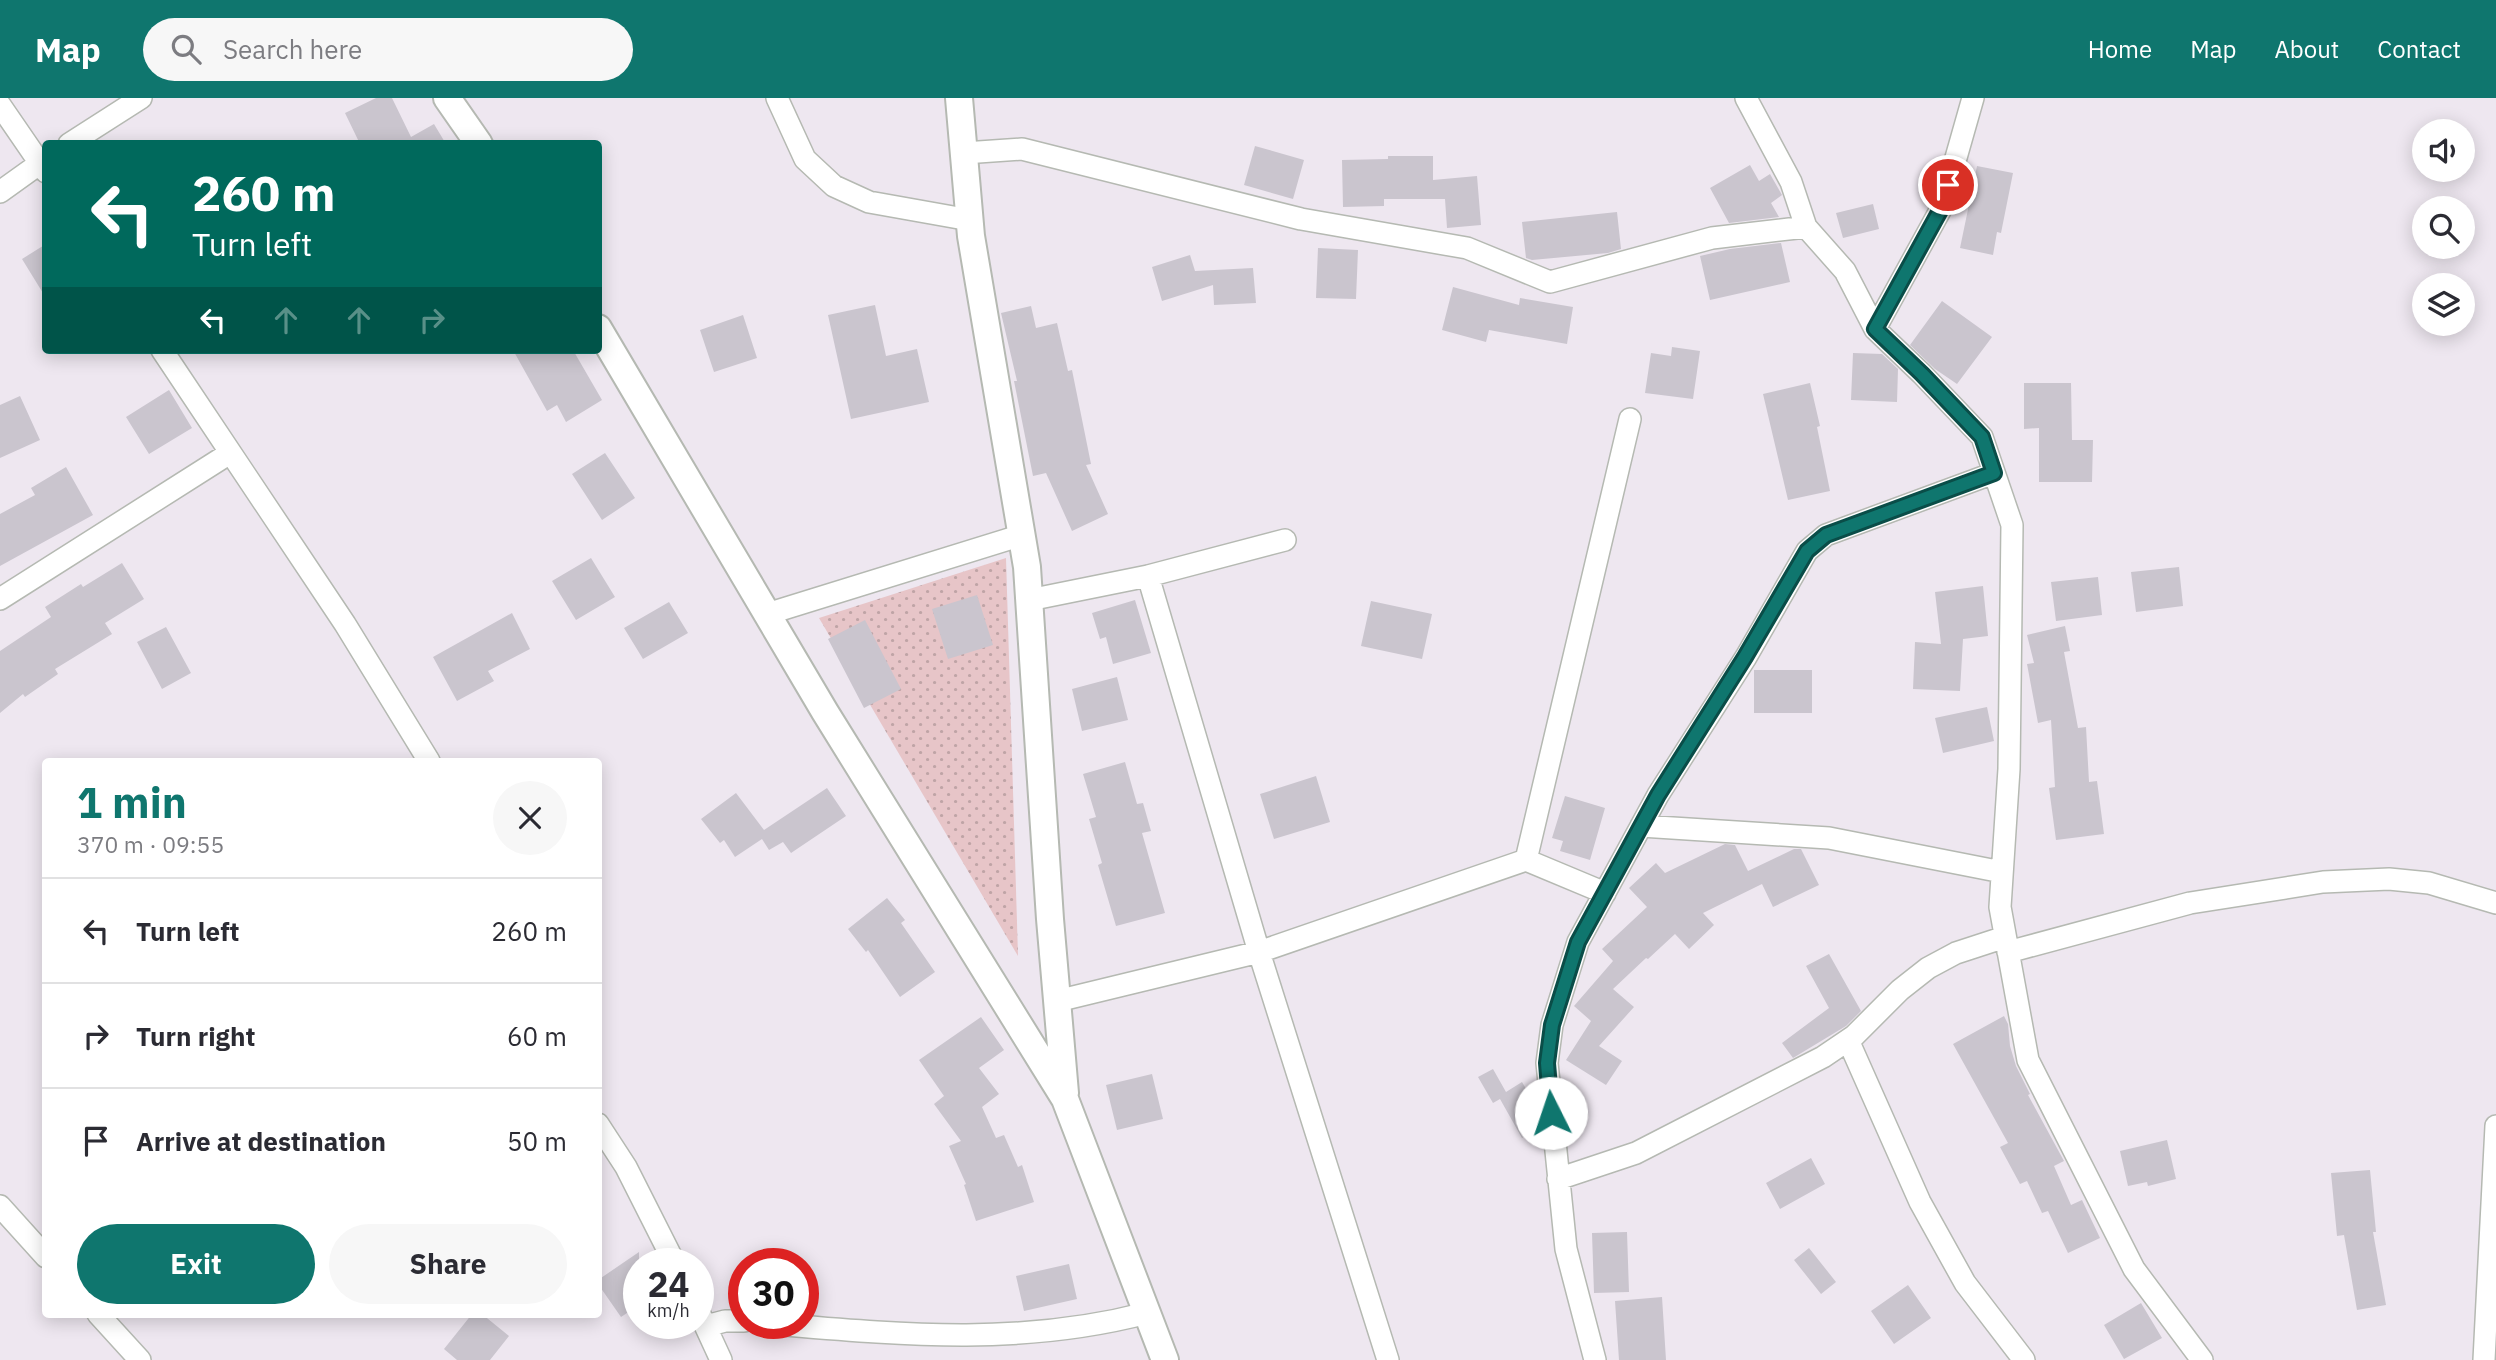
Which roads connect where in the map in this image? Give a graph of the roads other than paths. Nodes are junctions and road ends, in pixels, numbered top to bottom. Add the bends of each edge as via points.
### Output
1 (141, 98) edge
2 (447, 98) edge
3 (777, 98) edge
4 (959, 98) edge
5 (1745, 98) edge
6 (1973, 98) edge
7 (0, 105) edge
8 (75, 140) edge
9 (476, 140) edge
10 (964, 153) junction
11 (42, 162) edge
12 (42, 166) edge
13 (0, 192) edge
14 (970, 220) junction
15 (1806, 227) junction
16 (1875, 329) junction
17 (602, 335) edge
18 (165, 354) edge
19 (1630, 419) dead end
20 (230, 453) junction
21 (1994, 473) junction
22 (1022, 535) junction
23 (1285, 540) dead end
24 (1148, 576) junction
25 (0, 599) edge
26 (1030, 600) junction
27 (767, 614) junction
28 (427, 758) edge
29 (1641, 826) junction
30 (1526, 860) junction
31 (2002, 872) junction
32 (1605, 893) junction
33 (2496, 903) edge
34 (2007, 944) junction
35 (1259, 952) junction
36 (1056, 1001) junction
37 (1848, 1040) junction
38 (1065, 1099) junction
39 (2496, 1126) edge
40 (602, 1131) edge
41 (1558, 1180) junction
42 (0, 1206) edge
43 (667, 1248) edge
44 (42, 1253) edge
45 (1147, 1313) junction
46 (102, 1318) edge
47 (819, 1328) edge
48 (712, 1339) edge
49 (139, 1360) edge
50 (721, 1360) edge
51 (1165, 1360) edge
52 (1388, 1360) edge
53 (1595, 1360) edge
54 (2024, 1360) edge
55 (2203, 1360) edge
56 (2484, 1360) edge

1 - 8 street
2 - 9 street
3 - 14 street via 805,159 834,186 869,202
4 - 10 street
5 - 15 street via 1791,182
6 - 16 street via 1942,207
7 - 11 street
10 - 14 street
10 - 15 street via 1023,149 1301,219 1467,248 1550,282 1712,238
12 - 13 street
14 - 22 street
15 - 16 street via 1844,271
16 - 21 street via 1982,437
17 - 27 street
18 - 20 street
19 - 30 street
20 - 25 street
20 - 28 street via 345,624
21 - 29 street via 1826,535 1807,551
21 - 31 street via 2012,525 2009,769
22 - 26 street
22 - 27 street
23 - 24 street
24 - 26 street
24 - 35 street
26 - 36 street
27 - 38 street
29 - 31 street via 1829,838
29 - 32 street
30 - 32 street
30 - 35 street
31 - 34 street via 2000,907
32 - 41 street via 1578,942 1552,1025 1547,1063
33 - 34 street via 2429,883 2389,879 2323,882 2190,903
34 - 37 street via 1956,953 1928,968
34 - 55 street via 2028,1060 2134,1269
35 - 36 street
35 - 52 street
36 - 38 street
37 - 41 street via 1636,1153
37 - 54 street via 1927,1214 1965,1283
38 - 45 street
39 - 56 street
40 - 43 street via 626,1167
41 - 53 street via 1566,1249
42 - 44 street
45 - 47 street via 1063,1330 974,1336
45 - 51 street
46 - 49 street
48 - 50 street

